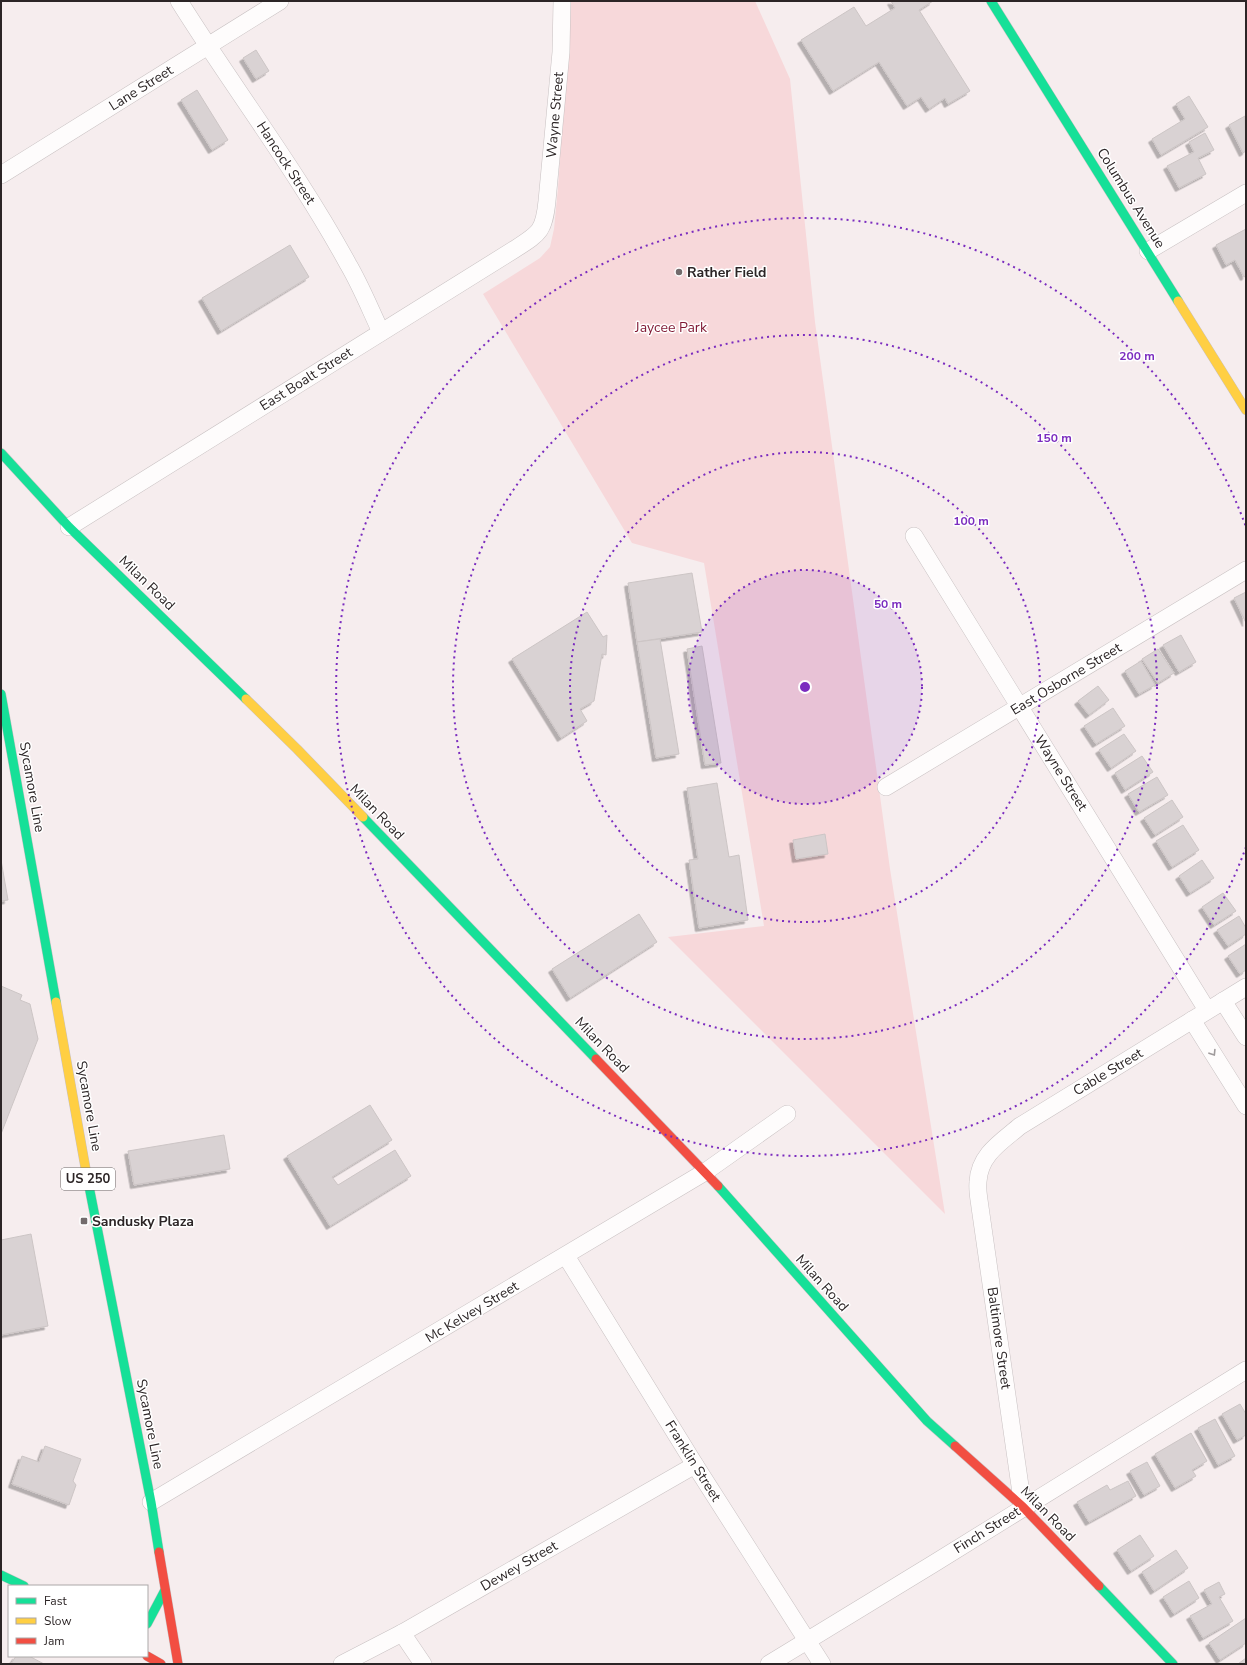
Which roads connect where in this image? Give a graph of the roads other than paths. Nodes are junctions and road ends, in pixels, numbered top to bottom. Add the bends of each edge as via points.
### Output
1 (179, 1) edge
2 (280, 1) edge
3 (562, 1) edge
4 (991, 1) edge
5 (207, 47) junction
6 (1, 175) edge
7 (1246, 192) edge
8 (542, 228) joint
9 (1148, 251) junction
10 (381, 332) junction
11 (1246, 410) edge
12 (1, 453) edge
13 (70, 527) junction
14 (914, 536) dead end
15 (1246, 570) edge
16 (1, 694) edge
17 (1020, 707) junction
18 (886, 787) dead end
19 (1246, 987) edge
20 (1223, 1001) junction
21 (1207, 1010) junction
22 (1192, 1020) junction
23 (1246, 1037) edge
24 (1246, 1106) edge
25 (787, 1114) dead end
26 (980, 1168) joint
27 (705, 1172) junction
28 (566, 1256) junction
29 (1246, 1370) edge
30 (695, 1465) junction
31 (151, 1502) junction
32 (1024, 1507) junction
33 (1, 1575) edge
34 (22, 1585) edge
35 (165, 1590) junction
36 (148, 1622) edge
37 (402, 1633) junction
38 (808, 1640) junction
39 (148, 1657) edge
40 (161, 1664) edge
41 (178, 1664) edge
42 (342, 1664) edge
43 (423, 1664) edge
44 (769, 1664) edge
45 (822, 1664) edge
46 (1173, 1664) edge

1 - 5 street, Hancock Street
2 - 5 street, Lane Street
3 - 8 street, Wayne Street via 561,52 546,215
4 - 9 street, Columbus Avenue
5 - 6 street, Lane Street
5 - 10 street, Hancock Street via 322,218 357,280
7 - 9 street
8 - 10 street, East Boalt Street via 519,247
9 - 11 street, Columbus Avenue
10 - 13 street, East Boalt Street
12 - 13 street, Milan Road
13 - 27 street, Milan Road via 297,749
14 - 17 street, Wayne Street
15 - 17 street, East Osborne Street
16 - 31 street, Sycamore Line / US 250 via 87,1178
17 - 18 street, East Osborne Street
17 - 21 street, Wayne Street
19 - 20 street, Cable Street
20 - 21 street, Cable Street
20 - 23 street
21 - 22 street, Cable Street
22 -> 24 street
22 - 26 street, Cable Street via 1020,1126 992,1150
25 - 27 street, Mc Kelvey Street
26 - 32 street, Baltimore Street via 980,1207
27 - 28 street, Mc Kelvey Street
27 - 32 street, Milan Road via 927,1421
28 - 30 street, Franklin Street
28 - 31 street, Mc Kelvey Street
29 - 32 street, Finch Street
30 - 37 street, Dewey Street
30 - 38 street, Franklin Street
31 - 35 street, Sycamore Line / US 250
32 - 38 street, Finch Street
32 - 46 street, Milan Road
33 - 34 street
35 - 36 street
35 - 41 street, Sycamore Line / US 250
37 - 42 street, Dewey Street
37 - 43 street
38 - 44 street, Finch Street
38 - 45 street, Franklin Street
39 - 40 street

